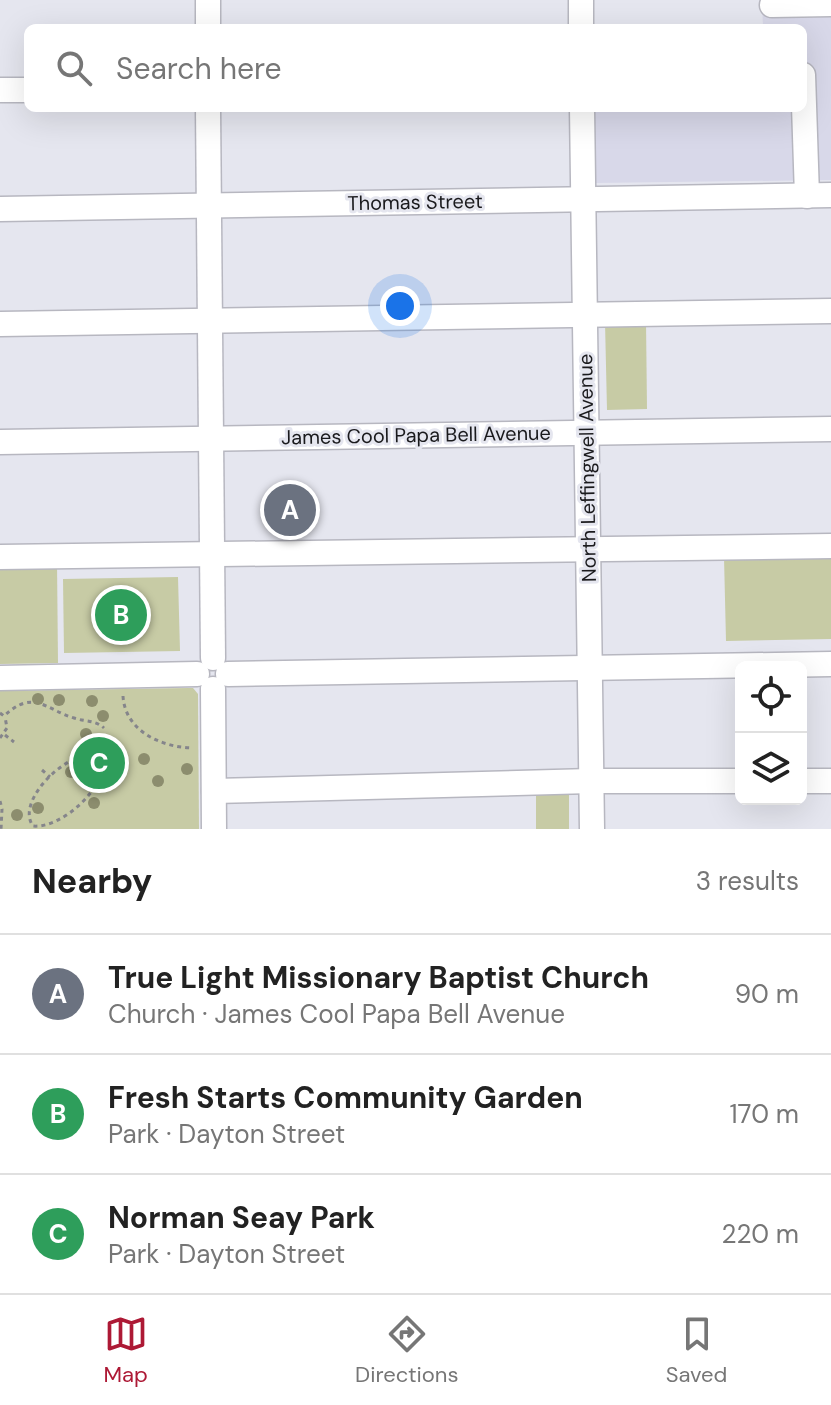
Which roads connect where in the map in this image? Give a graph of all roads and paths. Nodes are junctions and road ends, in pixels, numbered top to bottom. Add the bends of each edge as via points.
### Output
1 (208, 0) edge
2 (581, 0) edge
3 (831, 4) edge
4 (772, 5) dead end
5 (208, 24) edge
6 (581, 24) edge
7 (0, 90) edge
8 (24, 90) edge
9 (807, 105) edge
10 (208, 112) edge
11 (582, 112) edge
12 (819, 196) edge
13 (583, 199) junction
14 (209, 205) junction
15 (0, 209) edge
16 (831, 311) edge
17 (585, 314) junction
18 (210, 320) junction
19 (0, 324) edge
20 (831, 429) edge
21 (586, 433) junction
22 (211, 439) junction
23 (0, 442) edge
24 (831, 546) edge
25 (588, 550) junction
26 (212, 555) junction
27 (0, 557) edge
28 (831, 664) edge
29 (590, 668) junction
30 (213, 674) junction
31 (8, 686) edge
32 (123, 692) dead end
33 (17, 706) junction
34 (2, 714) edge
35 (134, 724) junction
36 (104, 728) dead end
37 (128, 729) dead end
38 (5, 735) junction
39 (0, 738) edge
40 (14, 742) dead end
41 (195, 748) dead end
42 (42, 770) dead end
43 (50, 777) junction
44 (591, 781) junction
45 (735, 781) edge
46 (807, 781) edge
47 (831, 781) edge
48 (214, 791) junction
49 (0, 801) edge
50 (1, 829) edge
51 (47, 829) edge
52 (214, 829) edge
53 (592, 829) edge

1 - 5 street
2 - 6 street
3 - 4 street
7 - 8 street
9 - 12 street
10 - 14 street
11 - 13 street, North Leffingwell Avenue
12 - 13 street, Thomas Street
13 - 14 street, Thomas Street
13 - 17 street, North Leffingwell Avenue
14 - 15 street, Thomas Street
14 - 18 street
16 - 17 street
17 - 18 street
17 - 21 street, North Leffingwell Avenue
18 - 19 street
18 - 22 street
20 - 21 street, James Cool Papa Bell Avenue
21 - 22 street, James Cool Papa Bell Avenue
21 - 25 street, North Leffingwell Avenue
22 - 23 street, James Cool Papa Bell Avenue
22 - 26 street
24 - 25 street
25 - 26 street
25 - 29 street, North Leffingwell Avenue
26 - 27 street
26 - 30 street
28 - 29 street
29 - 30 street
29 - 44 street, North Leffingwell Avenue
30 - 31 street
30 - 48 street
31 - 33 path
32 - 35 path via 124,709
33 - 34 path
33 - 36 path via 46,704
34 - 38 path
35 - 37 path
35 - 41 path via 166,745
38 - 39 path
38 - 40 path
42 - 43 path
43 - 51 path via 28,812 33,826
43 - 51 path via 77,756 102,755 99,779 87,799
44 - 45 street
44 - 48 street
44 - 53 street, North Leffingwell Avenue
46 - 47 street
48 - 52 street
49 - 50 path

